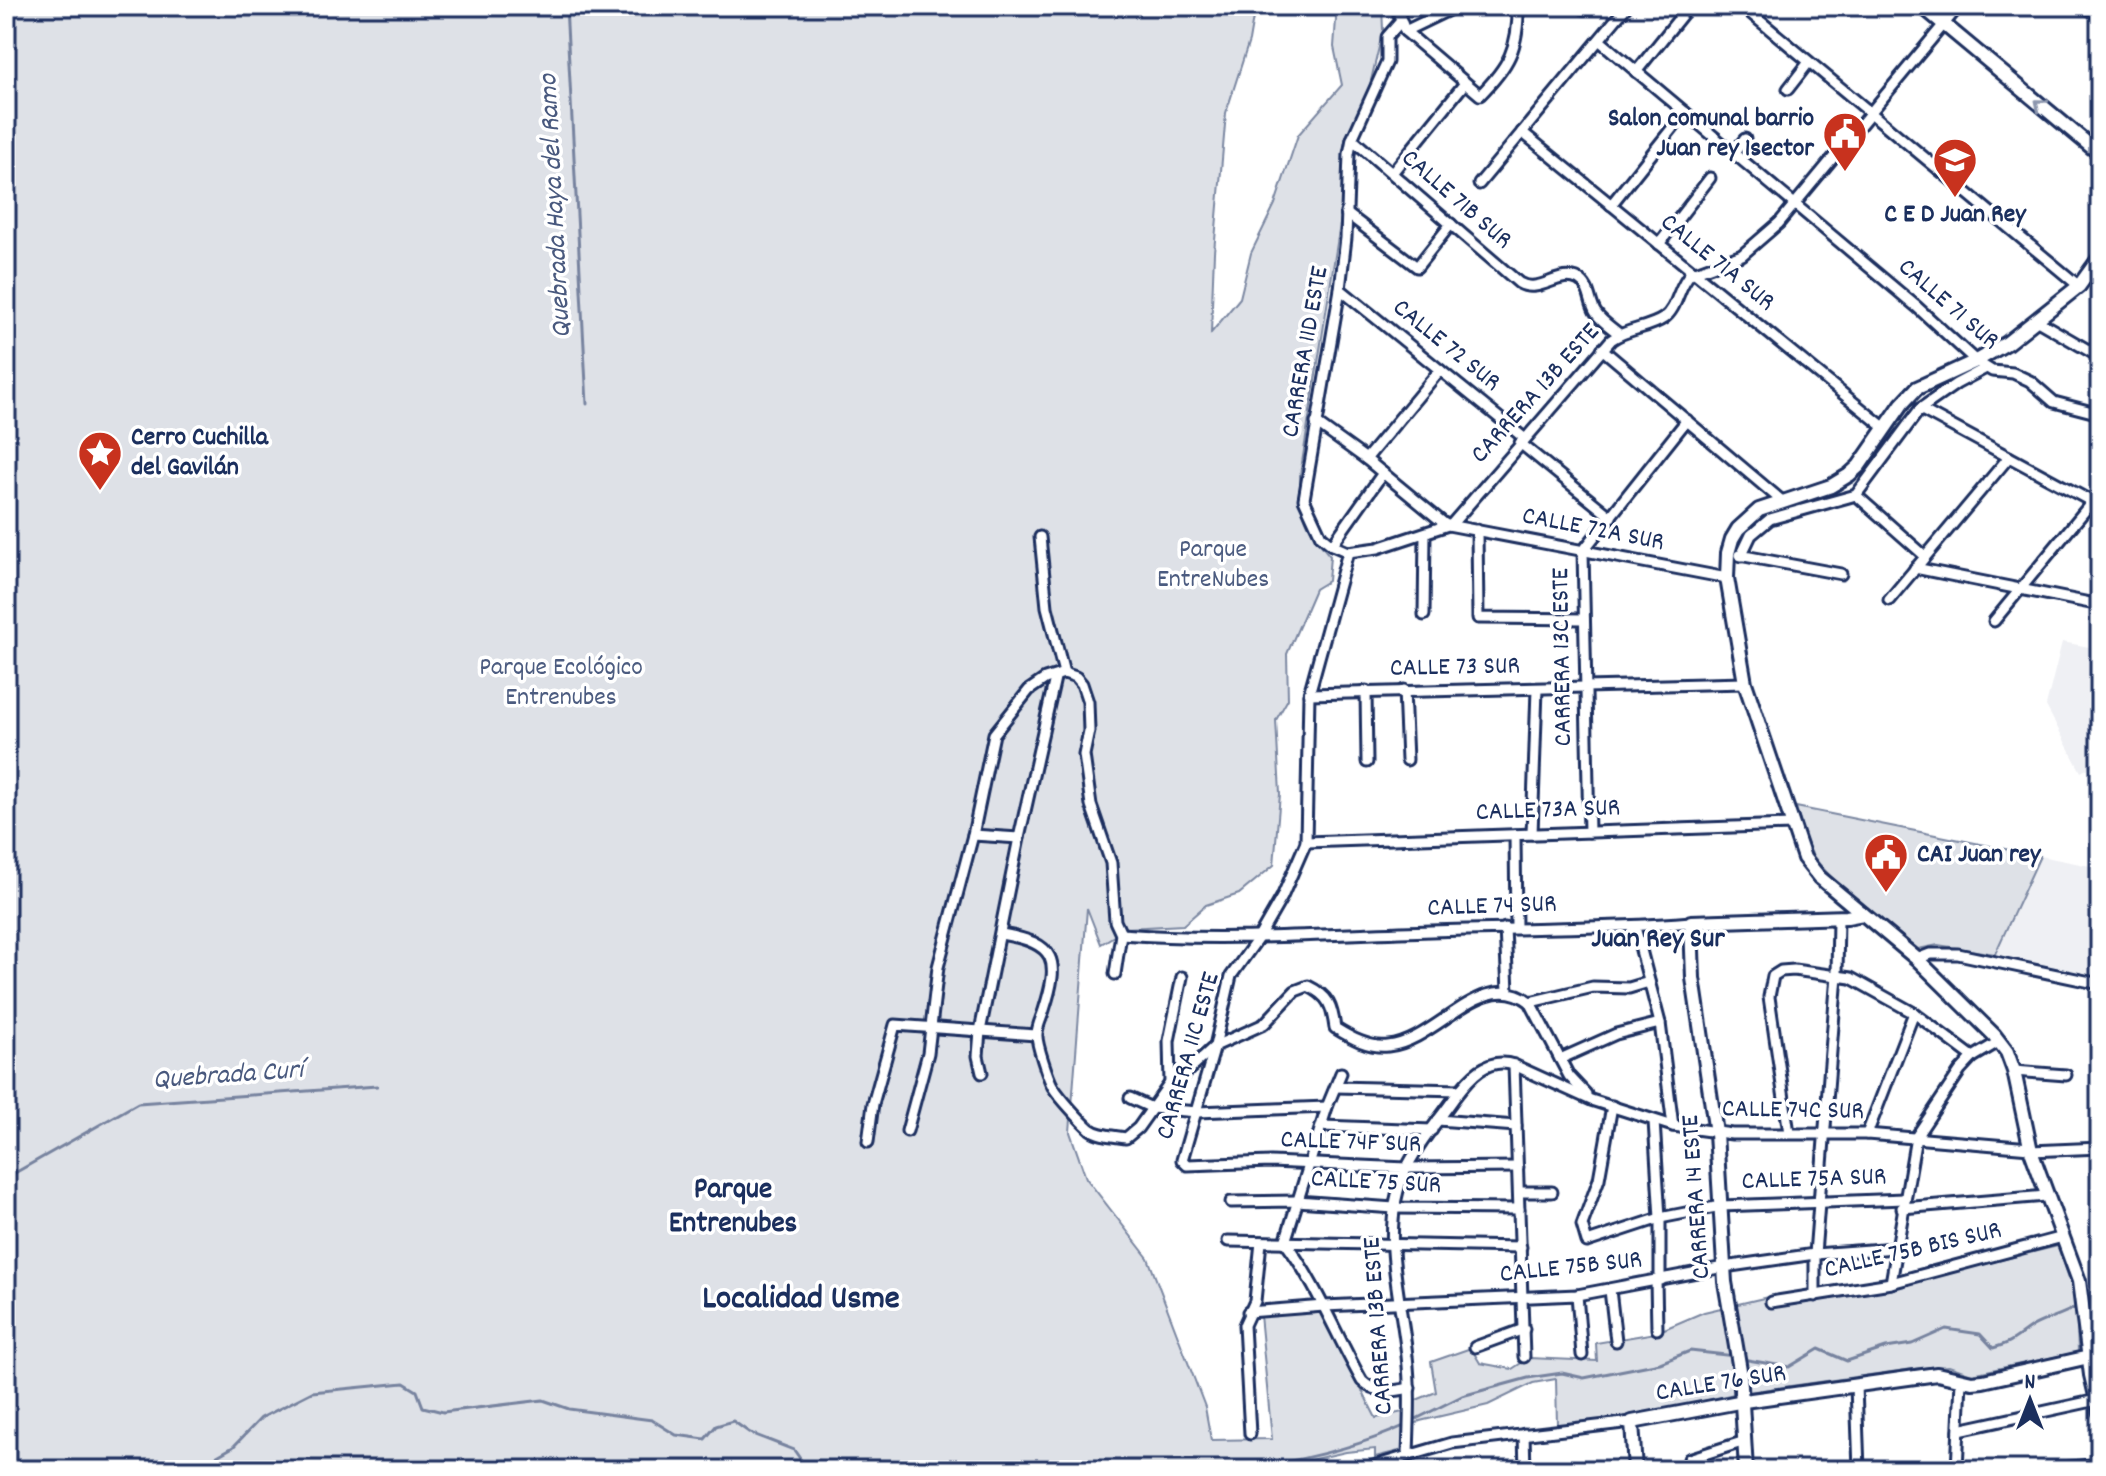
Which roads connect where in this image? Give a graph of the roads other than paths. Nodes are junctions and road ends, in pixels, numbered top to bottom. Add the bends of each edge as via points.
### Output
1 (1396, 6) edge
2 (1457, 6) edge
3 (1518, 6) edge
4 (1627, 6) edge
5 (1689, 6) edge
6 (1742, 6) edge
7 (1922, 6) edge
8 (1959, 6) edge
9 (2086, 6) edge
10 (2100, 14) edge
11 (1944, 24) junction
12 (1403, 26) junction
13 (1599, 40) junction
14 (1809, 62) junction
15 (1636, 72) junction
16 (1465, 83) junction
17 (1788, 89) dead end
18 (1685, 112) junction
19 (1872, 114) junction
20 (1522, 132) junction
21 (1352, 139) junction
22 (1745, 139) dead end
23 (1734, 153) junction
24 (2100, 154) edge
25 (1392, 173) junction
26 (1710, 178) dead end
27 (1479, 184) dead end
28 (1611, 205) junction
29 (1795, 205) junction
30 (1346, 213) junction
31 (1451, 224) junction
32 (1659, 244) junction
33 (2100, 257) edge
34 (1694, 272) junction
35 (2079, 286) junction
36 (1340, 289) junction
37 (2036, 320) junction
38 (1619, 334) junction
39 (1602, 349) junction
40 (2100, 357) edge
41 (1981, 365) junction
42 (1440, 370) junction
43 (1920, 409) junction
44 (2100, 414) edge
45 (1687, 420) junction
46 (1316, 423) junction
47 (1885, 428) junction
48 (1522, 440) junction
49 (2009, 457) junction
50 (1366, 459) junction
51 (1383, 473) junction
52 (1856, 495) junction
53 (1782, 501) junction
54 (2096, 504) edge
55 (1611, 517) junction
56 (1448, 525) junction
57 (1477, 530) junction
58 (1425, 534) junction
59 (1040, 537) dead end
60 (1332, 545) junction
61 (1583, 551) junction
62 (1348, 552) junction
63 (1728, 553) junction
64 (1741, 556) junction
65 (1925, 556) junction
66 (1915, 568) junction
67 (1841, 574) dead end
68 (1727, 578) junction
69 (2020, 589) junction
70 (1889, 600) dead end
71 (2100, 605) edge
72 (1424, 615) dead end
73 (1584, 619) junction
74 (1994, 621) dead end
75 (1060, 675) junction
76 (1745, 683) junction
77 (1586, 687) junction
78 (1537, 689) junction
79 (1404, 690) junction
80 (1366, 691) junction
81 (1309, 694) junction
82 (1407, 760) dead end
83 (1367, 762) dead end
84 (1792, 825) junction
85 (1589, 832) junction
86 (1532, 834) junction
87 (973, 835) junction
88 (1515, 835) junction
89 (1019, 838) junction
90 (1306, 842) junction
91 (1863, 914) junction
92 (1838, 918) junction
93 (1691, 922) junction
94 (1635, 927) junction
95 (1510, 928) junction
96 (1001, 934) junction
97 (1121, 934) junction
98 (1259, 937) junction
99 (1917, 959) junction
100 (1115, 974) dead end
101 (1837, 975) junction
102 (1182, 977) dead end
103 (1649, 982) junction
104 (2100, 984) edge
105 (1508, 991) junction
106 (1530, 1002) junction
107 (1914, 1013) junction
108 (1660, 1023) junction
109 (931, 1026) junction
110 (980, 1031) junction
111 (1036, 1035) junction
112 (2000, 1041) junction
113 (1215, 1046) junction
114 (1973, 1057) junction
115 (1560, 1059) junction
116 (1514, 1065) junction
117 (2014, 1071) junction
118 (982, 1073) dead end
119 (1341, 1073) dead end
120 (2066, 1075) dead end
121 (1170, 1083) junction
122 (1336, 1087) junction
123 (1460, 1090) junction
124 (1130, 1098) dead end
125 (1591, 1100) junction
126 (1612, 1106) junction
127 (1327, 1107) junction
128 (1152, 1108) junction
129 (1197, 1112) junction
130 (1438, 1120) junction
131 (1654, 1121) junction
132 (1322, 1126) junction
133 (1516, 1126) junction
134 (1673, 1126) junction
135 (1432, 1130) junction
136 (907, 1131) dead end
137 (1826, 1132) junction
138 (1716, 1133) junction
139 (1789, 1133) junction
140 (1867, 1134) junction
141 (1916, 1137) junction
142 (868, 1142) dead end
143 (2100, 1148) edge
144 (2030, 1149) junction
145 (1184, 1163) joint
146 (1309, 1165) junction
147 (1518, 1167) junction
148 (1407, 1168) junction
149 (1519, 1192) junction
150 (1552, 1192) dead end
151 (2046, 1196) junction
152 (1297, 1201) junction
153 (1819, 1201) junction
154 (1231, 1202) dead end
155 (1903, 1203) junction
156 (1721, 1206) junction
157 (1394, 1208) junction
158 (1519, 1209) junction
159 (1660, 1218) junction
160 (2063, 1237) junction
161 (1228, 1241) dead end
162 (1261, 1242) junction
163 (1285, 1242) junction
164 (1392, 1245) junction
165 (1521, 1247) junction
166 (1896, 1248) junction
167 (1815, 1254) junction
168 (1724, 1267) junction
169 (1658, 1280) junction
170 (1891, 1283) junction
171 (1610, 1290) junction
172 (1577, 1295) junction
173 (1815, 1296) junction
174 (1522, 1297) junction
175 (1398, 1302) junction
176 (1771, 1302) dead end
177 (1324, 1306) junction
178 (1248, 1312) junction
179 (1524, 1329) junction
180 (1657, 1329) dead end
181 (1616, 1341) dead end
182 (1475, 1347) dead end
183 (1582, 1355) dead end
184 (1524, 1357) dead end
185 (2089, 1357) junction
186 (1961, 1380) junction
187 (1856, 1386) junction
188 (1410, 1388) junction
189 (1744, 1401) junction
190 (2098, 1406) edge
191 (1632, 1422) junction
192 (1959, 1430) junction
193 (1250, 1434) dead end
194 (1524, 1434) junction
195 (1745, 1441) junction
196 (1408, 1455) junction
197 (1689, 1459) dead end
198 (2100, 1464) edge
199 (1360, 1470) edge
200 (1525, 1470) edge
201 (1635, 1470) edge
202 (1746, 1470) edge
203 (1859, 1470) edge
204 (1957, 1470) edge
205 (2043, 1470) edge

1 - 12 street
2 - 12 street
3 - 16 street via 1507,66 1480,95
4 - 13 street
5 - 15 street
6 - 14 street
7 - 11 street
8 - 11 street
9 - 10 street
11 - 19 street
24 -> 11 street
12 - 16 street
12 - 21 street, CARRERA 11D ESTE via 1387,37 1387,62
13 - 15 street, CALLE 71 SUR
13 - 20 street
14 - 17 street
14 - 19 street
15 - 18 street, CALLE 71 SUR
16 - 25 street
18 - 23 street, CALLE 71 SUR
18 - 28 street
19 - 29 street
19 - 35 street
20 - 27 street
20 - 28 street, CALLE 71A SUR
21 - 25 street, CALLE 71B SUR
21 - 30 street, CARRERA 11D ESTE
22 - 23 street
23 - 29 street, CALLE 71 SUR
25 - 31 street, CALLE 71B SUR
26 - 32 street
28 - 32 street, CALLE 71A SUR
29 - 34 street via 1754,248
29 - 41 street, CALLE 71 SUR
30 - 31 street via 1417,267
30 - 36 street, CARRERA 11D ESTE
31 - 38 street, CALLE 71B SUR via 1519,283 1534,288 1561,279 1578,280 1596,314
32 - 34 street, CALLE 71A SUR
33 - 35 street
34 - 38 street, CARRERA 13B ESTE via 1662,319
34 - 47 street, CALLE 71A SUR
35 - 37 street
36 - 42 street, CALLE 72 SUR
36 - 46 street, CARRERA 11D ESTE
37 - 40 street
37 - 41 street
38 - 39 street, CARRERA 13B ESTE
39 - 45 street
39 - 48 street, CARRERA 13B ESTE
41 - 43 street
41 - 44 street, CALLE 71 SUR via 2022,376 2054,402
41 - 47 street via 1917,388
42 - 48 street, CALLE 72 SUR
42 - 50 street
43 - 49 street
43 - 52 street
45 - 53 street
45 - 55 street, CARRERA 13C ESTE
46 - 50 street, CALLE 72A SUR
46 - 60 street, CARRERA 11D ESTE via 1304,499 1321,536
47 - 53 street via 1841,482
48 - 55 street, CALLE 72 SUR
48 - 56 street, CARRERA 13B ESTE
49 - 54 street
49 - 65 street
50 - 51 street, CALLE 72A SUR
51 - 56 street, CALLE 72A SUR
51 - 60 street
52 - 64 street via 1770,519 1751,535
52 - 65 street
53 - 63 street via 1748,519
54 - 69 street
55 - 61 street, CARRERA 13C ESTE
56 - 57 street, CALLE 72A SUR
56 - 58 street
57 - 61 street, CALLE 72A SUR
57 - 73 street via 1477,617
58 - 62 street
58 - 72 street
59 - 75 street
60 - 62 street
61 - 68 street, CALLE 72A SUR
61 - 73 street, CARRERA 13C ESTE
62 - 81 street, CARRERA 11C ESTE
63 - 64 street
63 - 68 street
64 - 67 street
65 - 66 street
66 - 69 street
66 - 70 street
68 - 76 street
69 - 71 street
69 - 74 street
73 - 77 street, CARRERA 13C ESTE
75 - 87 street via 1029,690 994,734
75 - 89 street
75 - 97 street via 1076,677 1088,702 1084,755 1091,805 1111,863 1115,921
76 - 77 street, CALLE 73 SUR
76 - 84 street
77 - 78 street, CALLE 73 SUR
77 - 85 street, CARRERA 13C ESTE
78 - 79 street, CALLE 73 SUR
78 - 86 street
79 - 80 street, CALLE 73 SUR
79 - 82 street
80 - 81 street, CALLE 73 SUR
80 - 83 street
81 - 90 street, CARRERA 11C ESTE
84 - 85 street, CALLE 73A SUR
84 - 91 street via 1811,868
85 - 86 street, CALLE 73A SUR
86 - 88 street, CALLE 73A SUR
87 - 89 street
87 - 109 street via 938,967
88 - 90 street, CALLE 73A SUR
88 - 95 street
89 - 96 street
90 - 98 street, CARRERA 11C ESTE
91 - 92 street, CALLE 74 SUR
91 - 99 street
92 - 93 street, CALLE 74 SUR
92 - 101 street
93 - 94 street, CALLE 74 SUR
93 - 138 street, CARRERA 14 ESTE via 1693,978
94 - 95 street, CALLE 74 SUR
94 - 103 street
95 - 98 street, CALLE 74 SUR
95 - 105 street
96 - 110 street
96 - 111 street via 1043,947 1054,964 1055,977
97 - 98 street, CALLE 74 SUR
97 - 100 street
98 - 113 street, CARRERA 11C ESTE via 1231,976
99 - 104 street via 1958,954
99 - 112 street
101 - 107 street via 1867,985
101 - 137 street
101 - 139 street via 1794,970 1773,976 1769,997
102 - 121 street via 1171,1029
103 - 106 street via 1629,988 1593,987
103 - 108 street
105 - 106 street
105 - 113 street via 1484,995 1423,1035 1388,1046 1359,1042 1335,1028 1332,1005 1324,993 1308,986 1295,991 1264,1024
106 - 115 street
107 - 114 street
107 - 140 street
108 - 115 street via 1616,1034
108 - 134 street
109 - 110 street
109 - 136 street
109 - 142 street via 895,1025
110 - 111 street
110 - 118 street
111 - 128 street via 1053,1087 1092,1131 1126,1138
112 - 114 street
112 - 117 street
113 - 121 street
113 - 129 street, CARRERA 11C ESTE
114 - 141 street
115 - 125 street
116 - 123 street, CARRERA 13B ESTE via 1494,1063 1474,1073
116 - 125 street, CALLE 74C SUR
116 - 133 street
117 - 120 street
117 - 144 street
119 - 122 street
121 - 128 street
122 - 123 street
122 - 127 street
123 - 130 street, CARRERA 13B ESTE
124 - 128 street
125 - 126 street, CALLE 74C SUR
126 - 131 street, CALLE 74C SUR
126 - 159 street, CALLE 75A SUR via 1599,1179 1582,1225 1587,1242
127 - 129 street
127 - 132 street
128 - 129 street
129 - 145 street, CARRERA 11C ESTE
130 - 133 street
130 - 135 street, CARRERA 13B ESTE
131 - 134 street, CALLE 74C SUR
131 - 159 street
132 - 135 street
132 - 146 street
133 - 147 street
134 - 138 street, CALLE 74C SUR
135 - 148 street, CARRERA 13B ESTE
137 - 139 street, CALLE 74C SUR
137 - 140 street, CALLE 74C SUR
137 - 153 street
138 - 139 street, CALLE 74C SUR
138 - 156 street, CARRERA 14 ESTE
140 - 141 street, CALLE 74C SUR
141 - 144 street, CALLE 74C SUR
141 - 155 street
143 - 144 street, CALLE 74C SUR
144 - 151 street
145 - 146 street, CALLE 74F SUR
146 - 148 street, CALLE 74F SUR
146 - 152 street
147 - 148 street, CALLE 74F SUR
147 - 149 street
148 - 157 street, CARRERA 13B ESTE
149 - 150 street
149 - 158 street
151 - 155 street, CALLE 75A SUR
151 - 160 street
152 - 154 street, CALLE 75 SUR
152 - 157 street, CALLE 75 SUR
152 - 163 street
153 - 155 street, CALLE 75A SUR
153 - 156 street, CALLE 75A SUR
153 - 167 street
155 - 166 street
156 - 159 street, CALLE 75A SUR
156 - 168 street, CARRERA 14 ESTE
157 - 158 street, CALLE 75 SUR
157 - 164 street, CARRERA 13B ESTE
158 - 165 street
159 - 169 street
160 - 170 street, CALLE 75B BIS SUR
160 - 185 street via 2082,1294
161 - 162 street
162 - 163 street
162 - 178 street via 1255,1301
163 - 164 street
163 - 177 street
164 - 165 street
164 - 175 street, CARRERA 13B ESTE
165 - 174 street
166 - 167 street, CALLE 75B SUR
166 - 170 street
167 - 168 street, CALLE 75B SUR
167 - 173 street
168 - 169 street, CALLE 75B SUR
168 - 189 street, CARRERA 14 ESTE
169 - 171 street, CALLE 75B SUR
169 - 180 street
170 - 173 street, CALLE 75B BIS SUR
171 - 172 street, CALLE 75B SUR
171 - 181 street
172 - 174 street, CALLE 75B SUR
172 - 183 street
173 - 176 street, CALLE 75B BIS SUR
174 - 175 street, CALLE 75B SUR
174 - 179 street
175 - 177 street, CALLE 75B SUR
175 - 188 street, CARRERA 13B ESTE
177 - 178 street, CALLE 75B SUR
177 - 188 street via 1369,1388
178 - 193 street via 1244,1325
179 - 182 street
179 - 184 street
185 - 186 street, CALLE 76 SUR via 1996,1379
185 - 190 street
186 - 187 street, CALLE 76 SUR via 1937,1374
186 - 192 street
187 - 189 street, CALLE 76 SUR
187 - 203 street
188 - 196 street, CARRERA 13B ESTE
189 - 191 street, CALLE 76 SUR
189 - 195 street, CARRERA 14 ESTE
190 - 192 street
191 - 194 street, CALLE 76 SUR
191 - 201 street
192 - 204 street
194 - 196 street, CALLE 76 SUR
194 - 200 street
195 - 197 street
195 - 202 street, CARRERA 14 ESTE
196 - 199 street, CALLE 76 SUR
198 - 205 street

